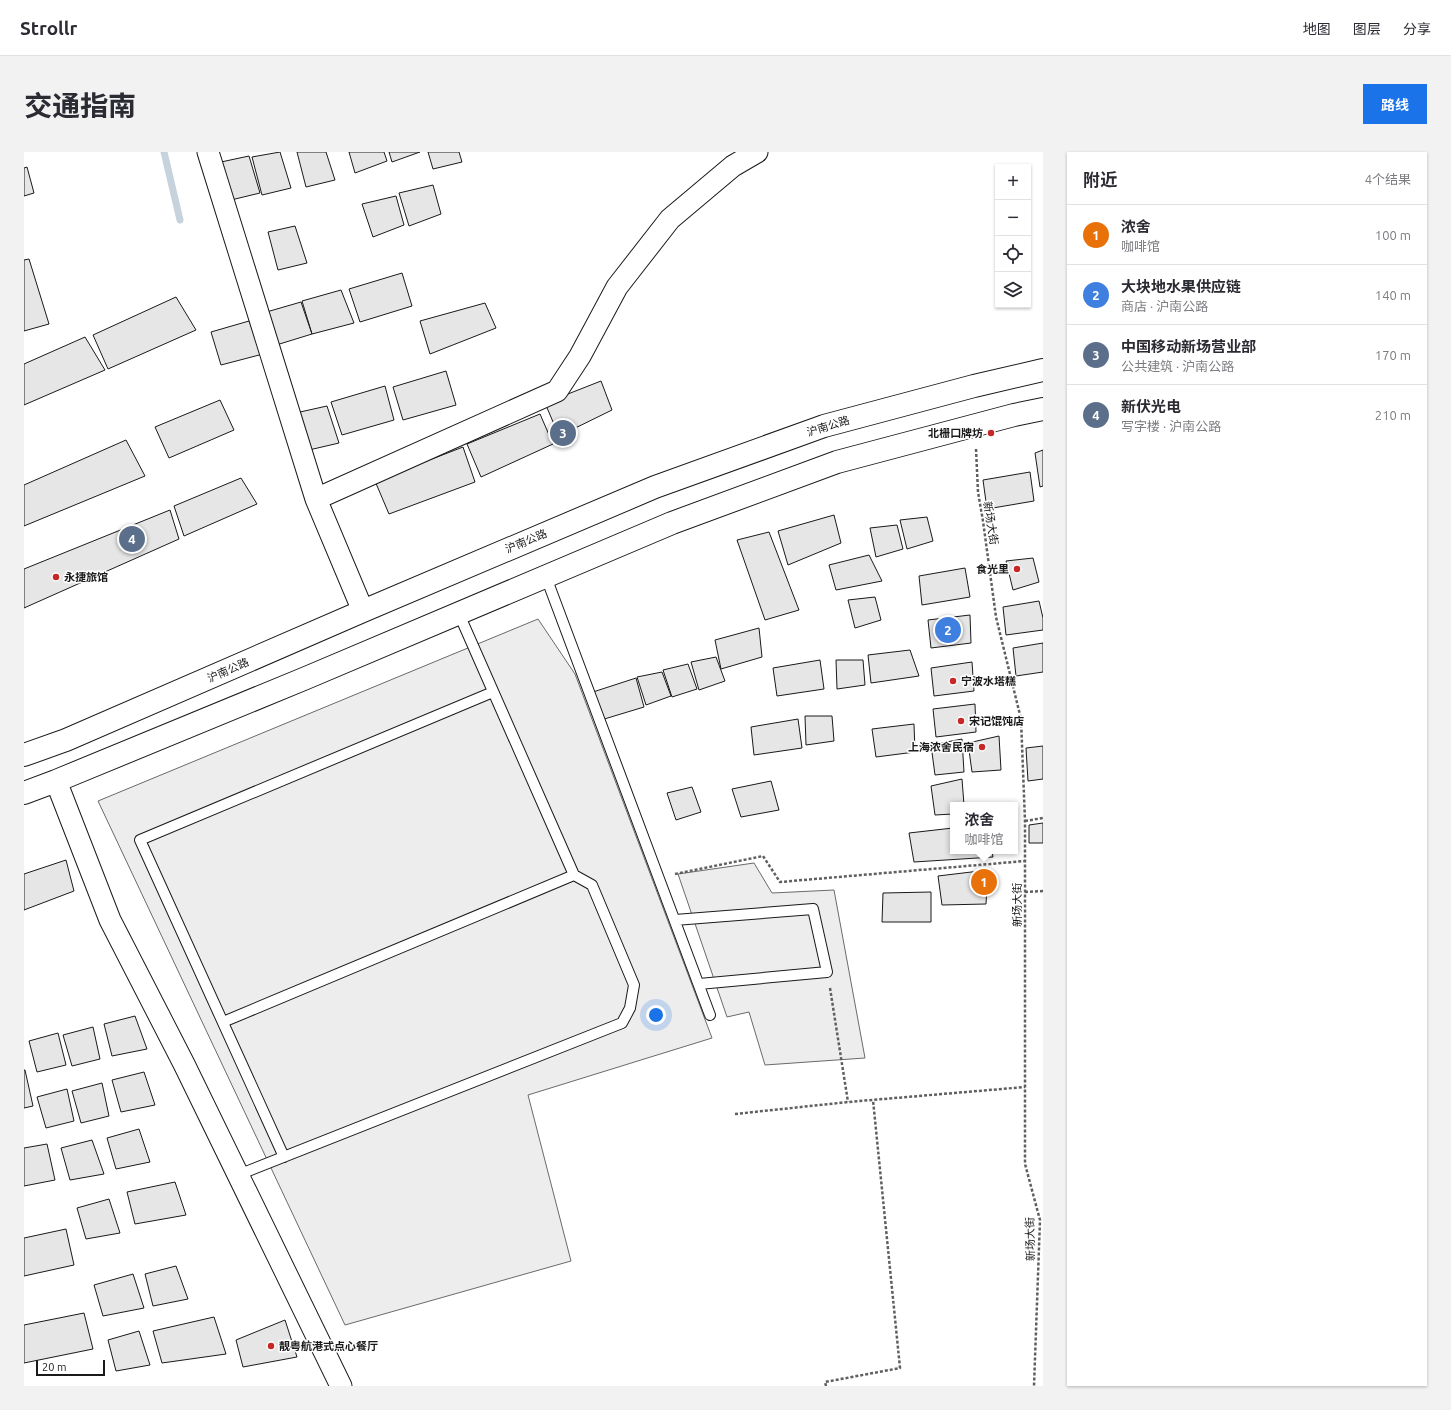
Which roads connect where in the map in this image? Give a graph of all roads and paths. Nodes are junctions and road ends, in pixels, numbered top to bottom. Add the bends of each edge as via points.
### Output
1 (208, 152) edge
2 (753, 153) edge
3 (1043, 370) edge
4 (1043, 409) edge
5 (974, 426) junction
6 (316, 499) junction
7 (546, 577) junction
8 (363, 611) junction
9 (459, 614) junction
10 (493, 692) junction
11 (24, 755) edge
12 (56, 781) junction
13 (24, 793) edge
14 (1043, 818) edge
15 (1025, 821) junction
16 (1025, 861) junction
17 (574, 875) junction
18 (659, 877) junction
19 (1043, 891) edge
20 (1025, 892) junction
21 (675, 920) junction
22 (827, 972) junction
23 (699, 984) junction
24 (710, 1015) dead end
25 (223, 1022) junction
26 (1025, 1087) junction
27 (873, 1100) junction
28 (848, 1102) junction
29 (735, 1114) dead end
30 (284, 1157) junction
31 (238, 1175) junction
32 (341, 1386) edge
33 (826, 1386) edge
34 (1034, 1386) edge

1 - 6 street
2 - 6 street via 733,166 670,219 617,287 580,356 557,391
3 - 8 main road, 沪南公路 via 824,426 655,486
4 - 5 main road
5 - 7 main road via 837,462 672,523
5 - 15 path, 新场大街 via 978,492 996,617 1021,719
6 - 8 street
7 - 9 main road
7 - 18 lane
8 - 11 main road, 沪南公路 via 66,740
9 - 10 lane
9 - 12 main road
10 - 17 lane
10 - 25 lane via 140,840
12 - 13 main road
12 - 31 street via 110,920
14 - 15 path
15 - 16 path, 新场大街
16 - 18 path via 780,882 763,856
16 - 20 path, 新场大街
17 - 25 lane
17 - 30 lane via 592,885 634,986 630,1008 622,1023
18 - 21 lane
19 - 20 path
20 - 26 path, 新场大街
21 - 22 lane via 813,909
21 - 23 lane
22 - 23 lane
22 - 28 path
23 - 24 lane
25 - 30 lane
26 - 27 path
26 - 34 path, 新场大街 via 1025,1164 1040,1220
27 - 28 path
27 - 33 path via 900,1368 825,1382
28 - 29 path
30 - 31 lane
31 - 32 street

